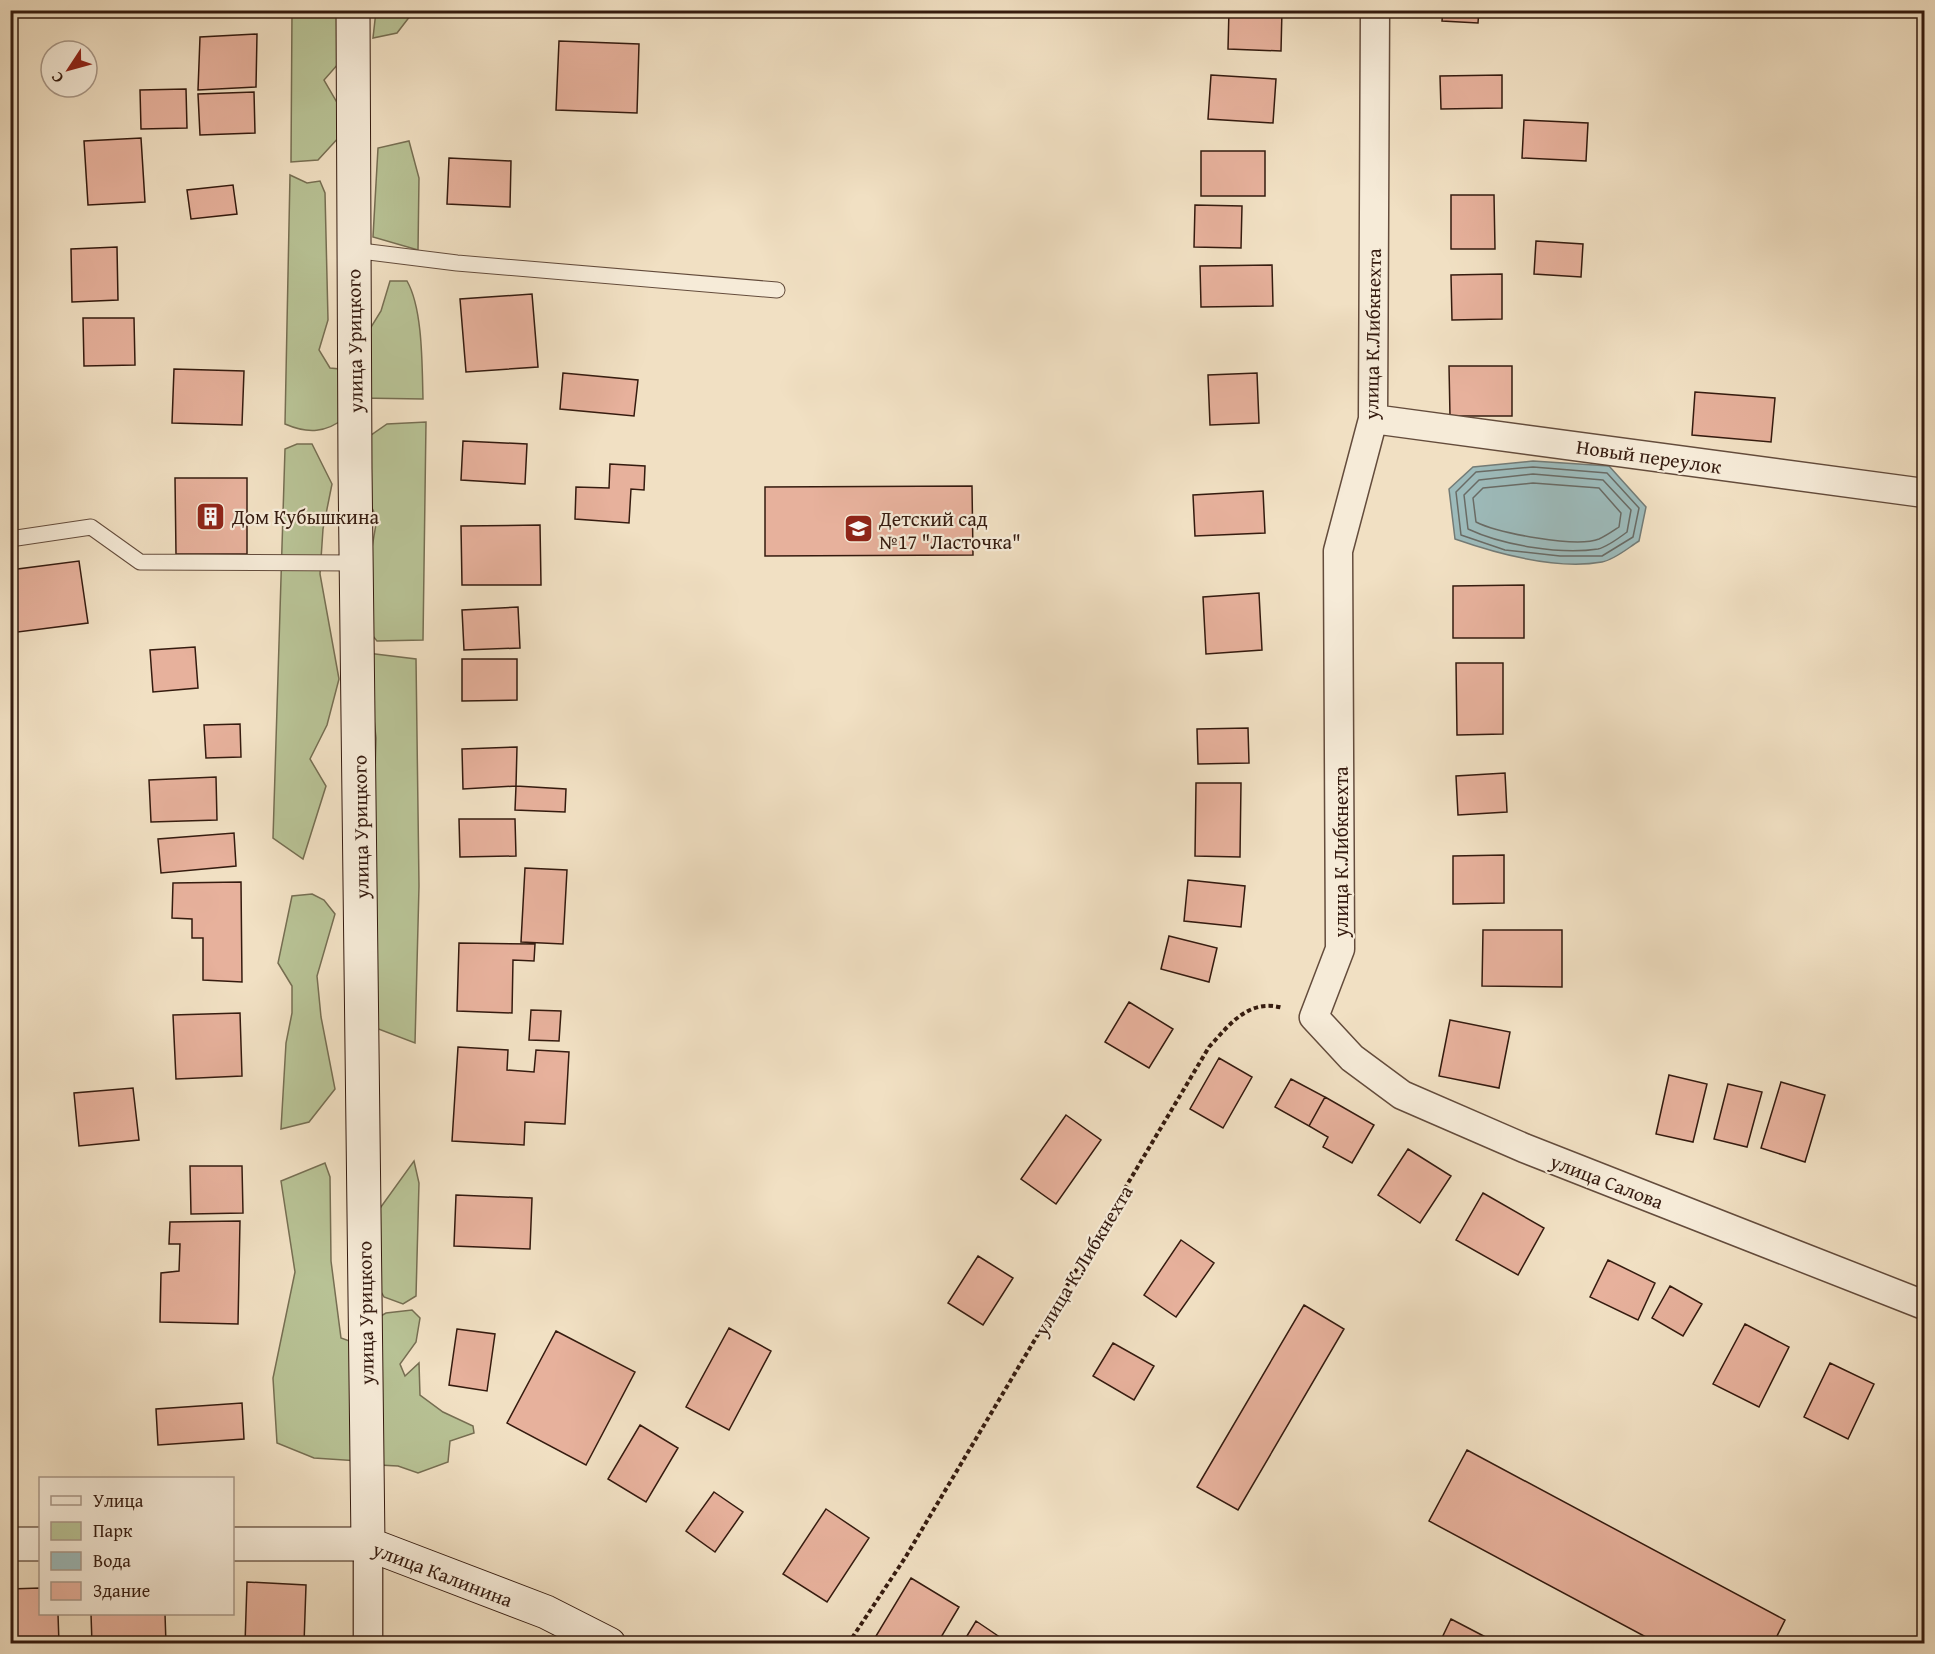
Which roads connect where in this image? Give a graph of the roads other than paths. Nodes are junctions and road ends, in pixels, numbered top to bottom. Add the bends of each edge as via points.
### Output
1 (353, 10) edge
2 (1375, 10) edge
3 (353, 250) junction
4 (777, 290) dead end
5 (1372, 419) junction
6 (1924, 493) edge
7 (10, 539) edge
8 (356, 563) junction
9 (1314, 1017) joint
10 (1924, 1305) edge
11 (10, 1544) edge
12 (39, 1544) edge
13 (234, 1544) edge
14 (368, 1544) junction
15 (368, 1644) edge
16 (609, 1644) edge

1 - 3 street, улица Урицкого
2 - 5 street, улица К.Либкнехта
3 - 4 lane via 457,263
3 - 8 street, улица Урицкого
5 - 6 street, Новый переулок
5 - 9 street, улица К.Либкнехта via 1338,551 1340,949
7 - 8 lane via 91,527 140,562
8 - 14 street, улица Урицкого
9 - 10 street, улица Салова via 1352,1058 1402,1095 1524,1148
11 - 12 street
13 - 14 street, улица Калинина
14 - 15 street, улица Урицкого
14 - 16 street, улица Калинина via 546,1612

